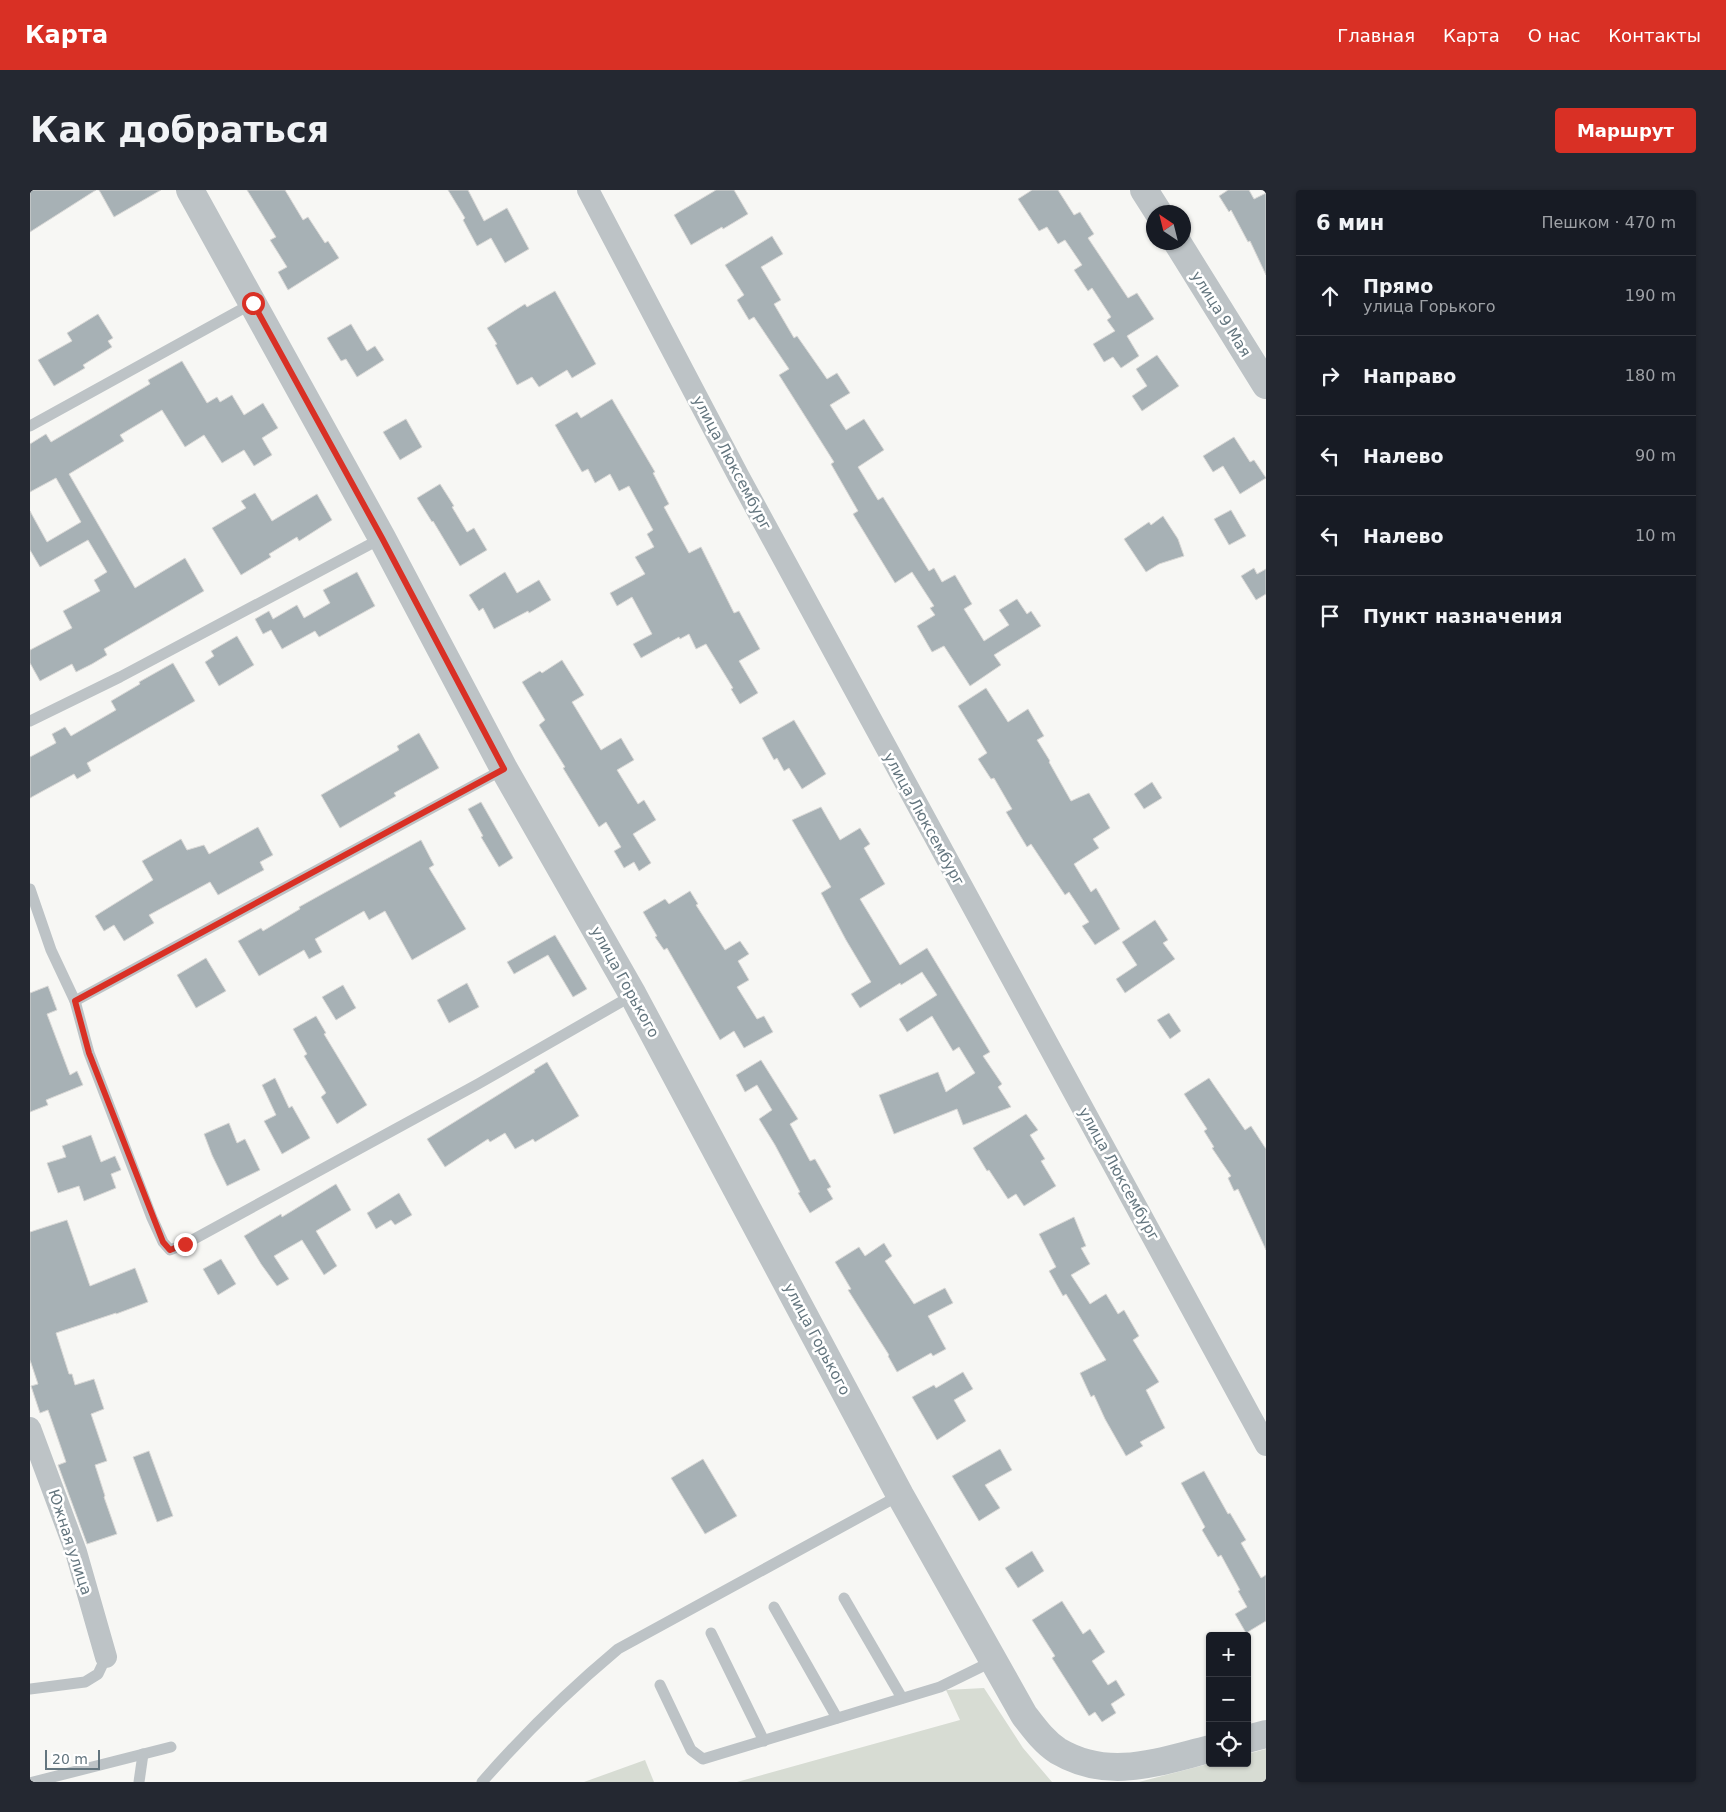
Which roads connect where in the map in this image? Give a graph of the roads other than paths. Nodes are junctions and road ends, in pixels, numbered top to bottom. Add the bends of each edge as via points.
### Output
1 (190, 190) edge
2 (588, 190) edge
3 (1144, 190) edge
4 (1154, 205) edge
5 (1182, 250) edge
6 (253, 303) junction
7 (1266, 385) edge
8 (30, 426) edge
9 (382, 538) junction
10 (30, 721) edge
11 (504, 769) junction
12 (30, 889) edge
13 (633, 994) junction
14 (75, 1001) junction
15 (30, 1428) edge
16 (1266, 1445) edge
17 (900, 1495) junction
18 (844, 1598) dead end
19 (774, 1607) dead end
20 (711, 1634) dead end
21 (106, 1658) joint
22 (993, 1661) junction
23 (660, 1685) dead end
24 (30, 1689) edge
25 (902, 1698) junction
26 (837, 1718) junction
27 (1266, 1734) edge
28 (1251, 1738) edge
29 (764, 1741) junction
30 (171, 1747) dead end
31 (1206, 1750) edge
32 (143, 1754) junction
33 (40, 1781) edge
34 (139, 1782) edge
35 (482, 1782) edge

1 - 6 street, улица Горького
2 - 16 street, улица Люксембург via 748,494
3 - 4 street
5 - 7 street, улица 9 Мая
6 - 8 lane
6 - 9 street, улица Горького
9 - 10 lane
9 - 11 street, улица Горького
11 - 13 street, улица Горького
11 - 14 lane
12 - 14 lane via 51,950
13 - 14 lane via 478,1084 170,1250 152,1218 89,1053
13 - 17 street, улица Горького
15 - 21 street, Южная улица via 76,1552
17 - 22 street, улица Горького
17 - 35 lane via 618,1649 517,1743
18 - 25 lane
19 - 26 lane
20 - 29 lane
21 - 24 lane via 98,1674 85,1682
22 - 25 lane via 940,1687
22 - 31 street, улица Горького via 1024,1715 1041,1737 1058,1751 1076,1759 1105,1768 1124,1768
23 - 29 lane via 691,1750 703,1759
25 - 26 lane
26 - 29 lane
27 - 28 street
30 - 32 lane
32 - 33 lane
32 - 34 lane

